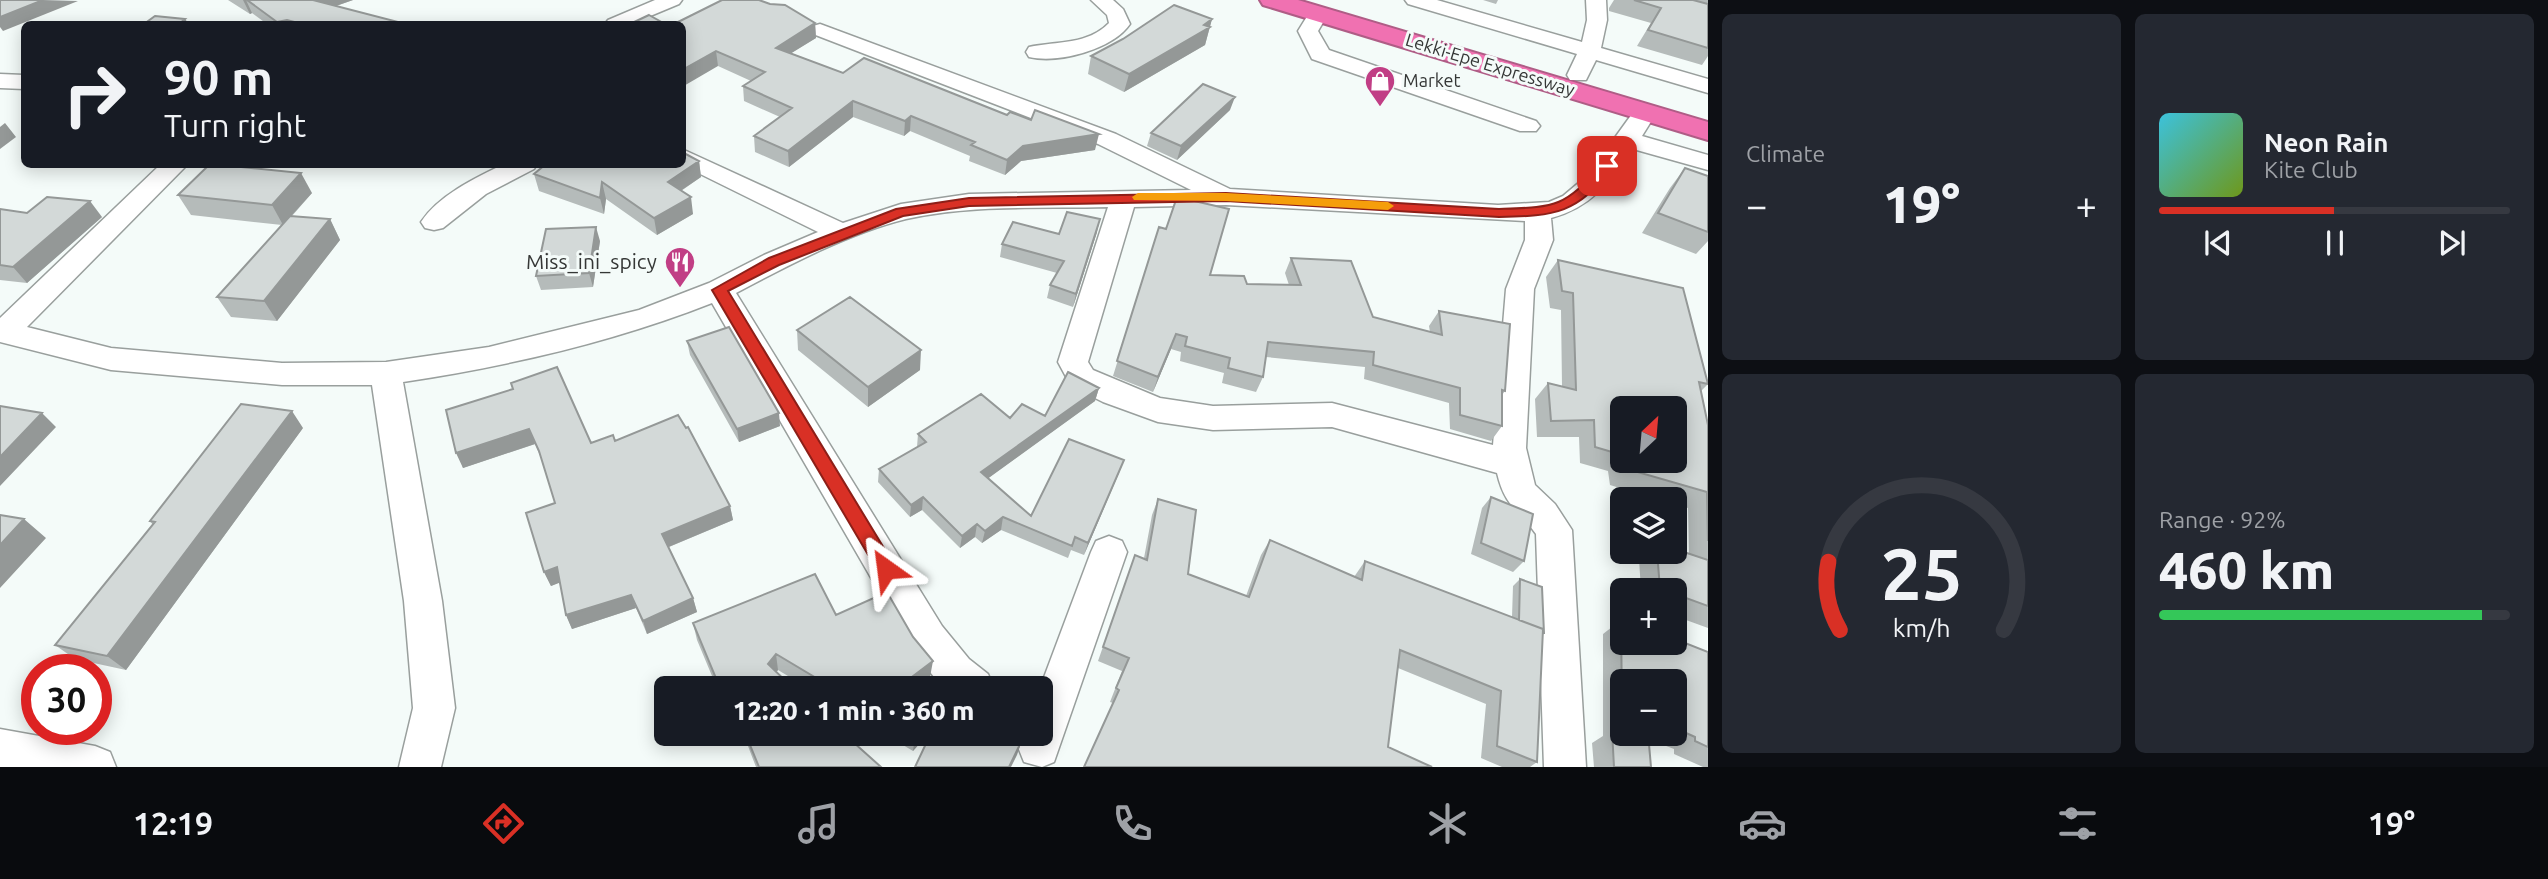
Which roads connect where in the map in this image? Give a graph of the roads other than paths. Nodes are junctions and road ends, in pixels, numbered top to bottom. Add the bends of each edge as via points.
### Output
1 (672, 0) edge
2 (1101, 0) edge
3 (1272, 0) edge
4 (1415, 0) edge
5 (1596, 0) edge
6 (1322, 7) edge
7 (622, 21) edge
8 (820, 30) dead end
9 (1591, 49) junction
10 (1037, 51) dead end
11 (1578, 75) junction
12 (0, 80) edge
13 (21, 82) edge
14 (1708, 86) edge
15 (1645, 112) junction
16 (1708, 113) edge
17 (1528, 126) dead end
18 (1708, 131) edge
19 (1627, 139) junction
20 (686, 158) edge
21 (1708, 163) edge
22 (172, 168) edge
23 (517, 168) edge
24 (1226, 197) junction
25 (1124, 198) junction
26 (1538, 212) junction
27 (434, 222) dead end
28 (841, 233) junction
29 (719, 290) junction
30 (2, 332) edge
31 (387, 373) junction
32 (1511, 463) junction
33 (1109, 552) dead end
34 (960, 676) edge
35 (1036, 749) edge
36 (0, 750) edge
37 (95, 767) edge
38 (420, 767) edge
39 (1564, 767) edge

1 - 7 street
2 - 10 street via 1116,13 1120,24 1116,29 1089,45
3 - 6 highway, Lekki-Epe Expressway
4 - 9 street
5 - 9 street via 1599,19
6 - 11 highway, Lekki-Epe Expressway
6 - 15 highway, Lekki-Epe Expressway
6 - 17 street via 1308,31 1320,54
8 - 24 street via 1107,139
9 - 11 street
9 - 14 street
11 - 16 highway, Lekki-Epe Expressway
12 - 13 street
15 - 18 highway, Lekki-Epe Expressway
15 - 19 street
19 - 21 street
19 - 26 street via 1581,195
20 - 28 street
22 - 30 street
23 - 27 street via 456,200
24 - 25 street
24 - 26 street
25 - 28 street via 969,202 901,212
25 - 32 street via 1073,362 1082,378 1158,410 1213,418 1332,415
26 - 32 street via 1539,240 1520,289
28 - 29 street
29 - 31 street via 579,337 489,358
29 - 34 street via 928,639
30 - 31 street via 111,359 282,374
31 - 38 street via 423,601 434,708
32 - 39 street via 1526,502 1554,530
33 - 35 street
36 - 37 street

